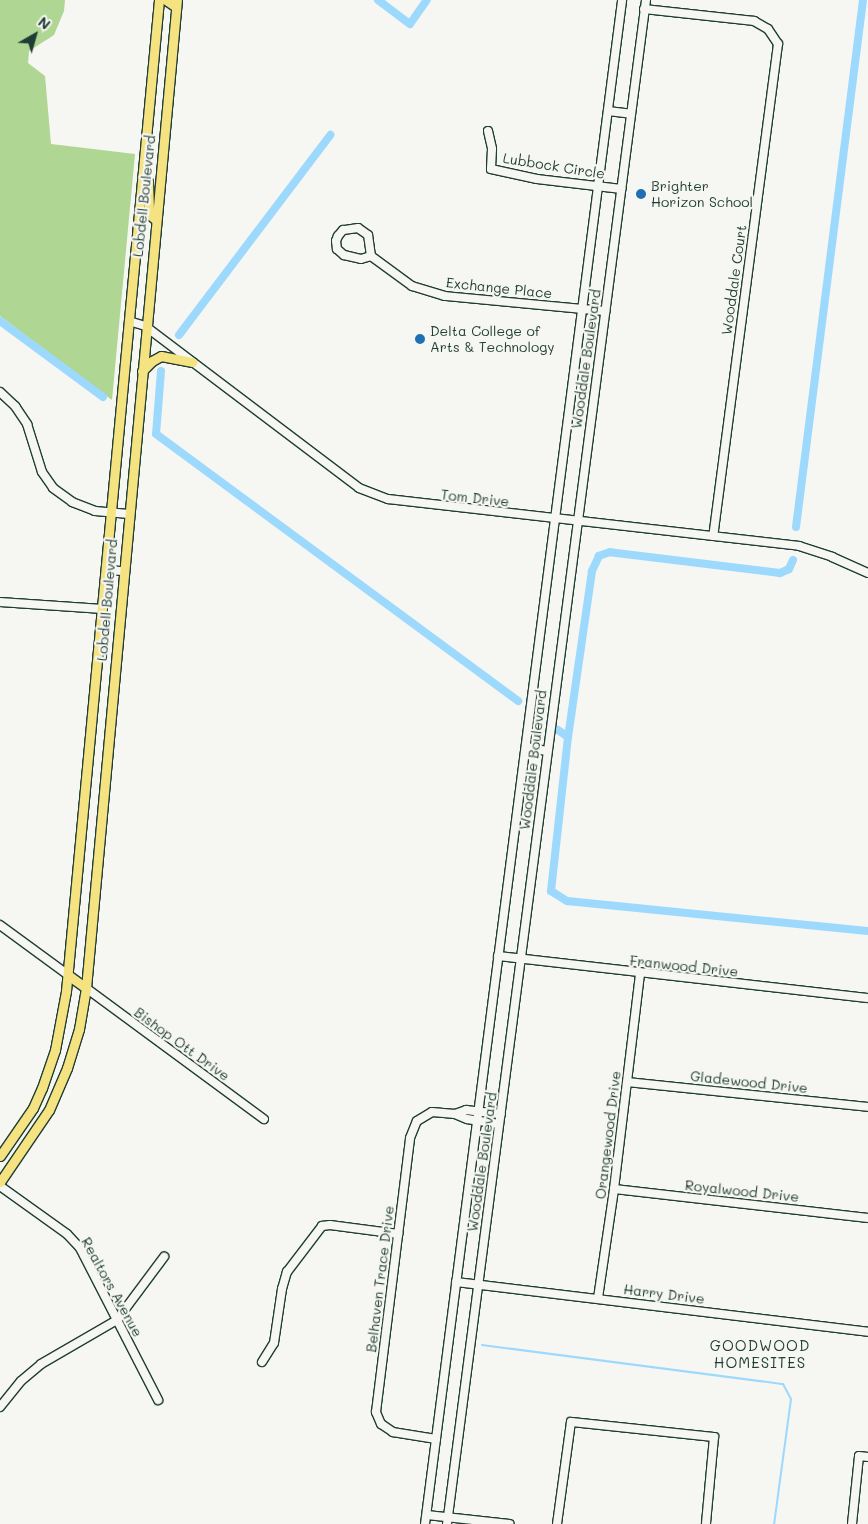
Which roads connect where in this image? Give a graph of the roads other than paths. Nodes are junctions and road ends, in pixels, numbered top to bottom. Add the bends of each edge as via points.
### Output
1 (159, 0) edge
2 (166, 0) edge
3 (622, 0) edge
4 (646, 0) edge
5 (176, 4) edge
6 (644, 9) junction
7 (608, 112) junction
8 (631, 114) junction
9 (488, 131) dead end
10 (146, 134) junction
11 (164, 136) junction
12 (143, 172) junction
13 (598, 186) junction
14 (622, 189) junction
15 (156, 220) junction
16 (371, 256) junction
17 (582, 309) junction
18 (604, 311) junction
19 (129, 321) junction
20 (145, 326) junction
21 (192, 362) junction
22 (142, 371) junction
23 (0, 392) edge
24 (112, 512) junction
25 (129, 514) junction
26 (555, 519) junction
27 (576, 521) junction
28 (712, 536) junction
29 (107, 570) junction
30 (123, 571) junction
31 (868, 573) edge
32 (0, 602) edge
33 (103, 608) junction
34 (526, 747) junction
35 (547, 751) junction
36 (84, 810) junction
37 (101, 811) junction
38 (0, 925) edge
39 (498, 956) junction
40 (521, 959) junction
41 (68, 974) junction
42 (640, 974) junction
43 (86, 988) junction
44 (868, 998) edge
45 (626, 1082) junction
46 (868, 1107) edge
47 (479, 1111) junction
48 (455, 1114) junction
49 (501, 1114) junction
50 (264, 1120) dead end
51 (478, 1120) junction
52 (499, 1124) junction
53 (0, 1156) edge
54 (0, 1182) edge
55 (0, 1186) edge
56 (614, 1189) junction
57 (868, 1218) edge
58 (398, 1234) junction
59 (164, 1257) dead end
60 (456, 1282) junction
61 (478, 1286) junction
62 (598, 1298) junction
63 (117, 1320) junction
64 (868, 1332) edge
65 (262, 1362) dead end
66 (158, 1400) dead end
67 (0, 1407) edge
68 (436, 1439) junction
69 (868, 1457) edge
70 (426, 1515) junction
71 (448, 1521) edge
72 (426, 1524) edge
73 (510, 1524) edge
74 (557, 1524) edge
75 (706, 1524) edge
76 (852, 1524) edge

1 - 10 main road, Lobdell Boulevard
2 - 5 main road
3 - 7 street, Wooddale Boulevard
4 - 6 street, Wooddale Boulevard
5 - 11 main road, Lobdell Boulevard
6 - 8 street, Wooddale Boulevard
6 - 28 street, Wooddale Court via 754,21 768,29 778,44
7 - 8 street
7 - 13 street, Wooddale Boulevard
8 - 14 street, Wooddale Boulevard
9 - 13 street, Lubbock Circle via 492,149 491,169 537,179
10 - 11 main road
10 - 12 main road, Lobdell Boulevard
11 - 15 main road, Lobdell Boulevard
12 - 15 main road via 148,180 149,214
12 - 19 main road, Lobdell Boulevard
13 - 14 street, Lubbock Circle
13 - 17 street, Wooddale Boulevard
14 - 18 street, Wooddale Boulevard
15 - 20 main road, Lobdell Boulevard
16 - 16 street via 368,235 358,228 343,230 338,236 337,249 344,255 361,260
16 - 17 street, Exchange Place via 412,286 445,296
17 - 18 street, Exchange Place
17 - 26 street, Wooddale Boulevard
18 - 27 street, Wooddale Boulevard
19 - 20 street, Tom Drive
19 - 24 main road, Lobdell Boulevard
20 - 21 street, Tom Drive
20 - 22 main road, Lobdell Boulevard
21 - 22 main road via 161,356
21 - 26 street, Tom Drive via 359,488 414,504
22 - 25 main road, Lobdell Boulevard
23 - 24 street via 16,406 27,424 42,472 53,488 72,502 95,511
24 - 25 street
24 - 29 main road, Lobdell Boulevard
25 - 30 main road, Lobdell Boulevard
26 - 27 street, Tom Drive
26 - 34 street, Wooddale Boulevard
27 - 28 street, Tom Drive
27 - 35 street, Wooddale Boulevard
28 - 31 street, Tom Drive via 799,546
29 - 30 street
29 - 33 main road, Lobdell Boulevard
30 - 37 main road, Lobdell Boulevard
32 - 33 street
33 - 36 main road, Lobdell Boulevard
34 - 35 street
34 - 39 street, Wooddale Boulevard
35 - 40 street, Wooddale Boulevard
36 - 37 main road
36 - 41 main road, Lobdell Boulevard
37 - 43 main road, Lobdell Boulevard
38 - 41 street
39 - 40 street, Franwood Drive
39 - 47 street, Wooddale Boulevard
40 - 42 street, Franwood Drive
40 - 49 street, Wooddale Boulevard
41 - 43 main road
41 - 53 main road, Lobdell Boulevard via 60,1030 48,1074 33,1108
42 - 44 street, Franwood Drive
42 - 45 street, Orangewood Drive
43 - 50 street, Bishop Ott Drive
43 - 54 main road, Lobdell Boulevard via 79,1029 49,1110
45 - 46 street, Gladewood Drive
45 - 56 street, Orangewood Drive
47 - 48 street via 466,1110
47 - 49 street
47 - 51 street, Wooddale Boulevard
48 - 51 street
48 - 58 street, Belhaven Trace Drive via 428,1114 413,1127
49 - 52 street, Wooddale Boulevard
51 - 52 street
51 - 60 street, Wooddale Boulevard
52 - 61 street, Wooddale Boulevard
55 - 63 street, Realtors Avenue via 73,1240
56 - 57 street, Royalwood Drive
56 - 62 street, Orangewood Drive
58 - 65 street via 322,1226 287,1272 274,1343
58 - 68 street, Belhaven Trace Drive via 376,1412 382,1424 393,1432
59 - 63 street
60 - 61 street, Harry Drive
60 - 68 street, Wooddale Boulevard
61 - 62 street, Harry Drive
61 - 71 street, Wooddale Boulevard
62 - 64 street, Harry Drive
63 - 66 street, Realtors Avenue
63 - 67 street via 41,1364
68 - 70 street, Wooddale Boulevard
69 - 76 street via 859,1456
70 - 71 street
70 - 72 street, Wooddale Boulevard
71 - 73 street
74 - 75 street via 571,1422 714,1437

